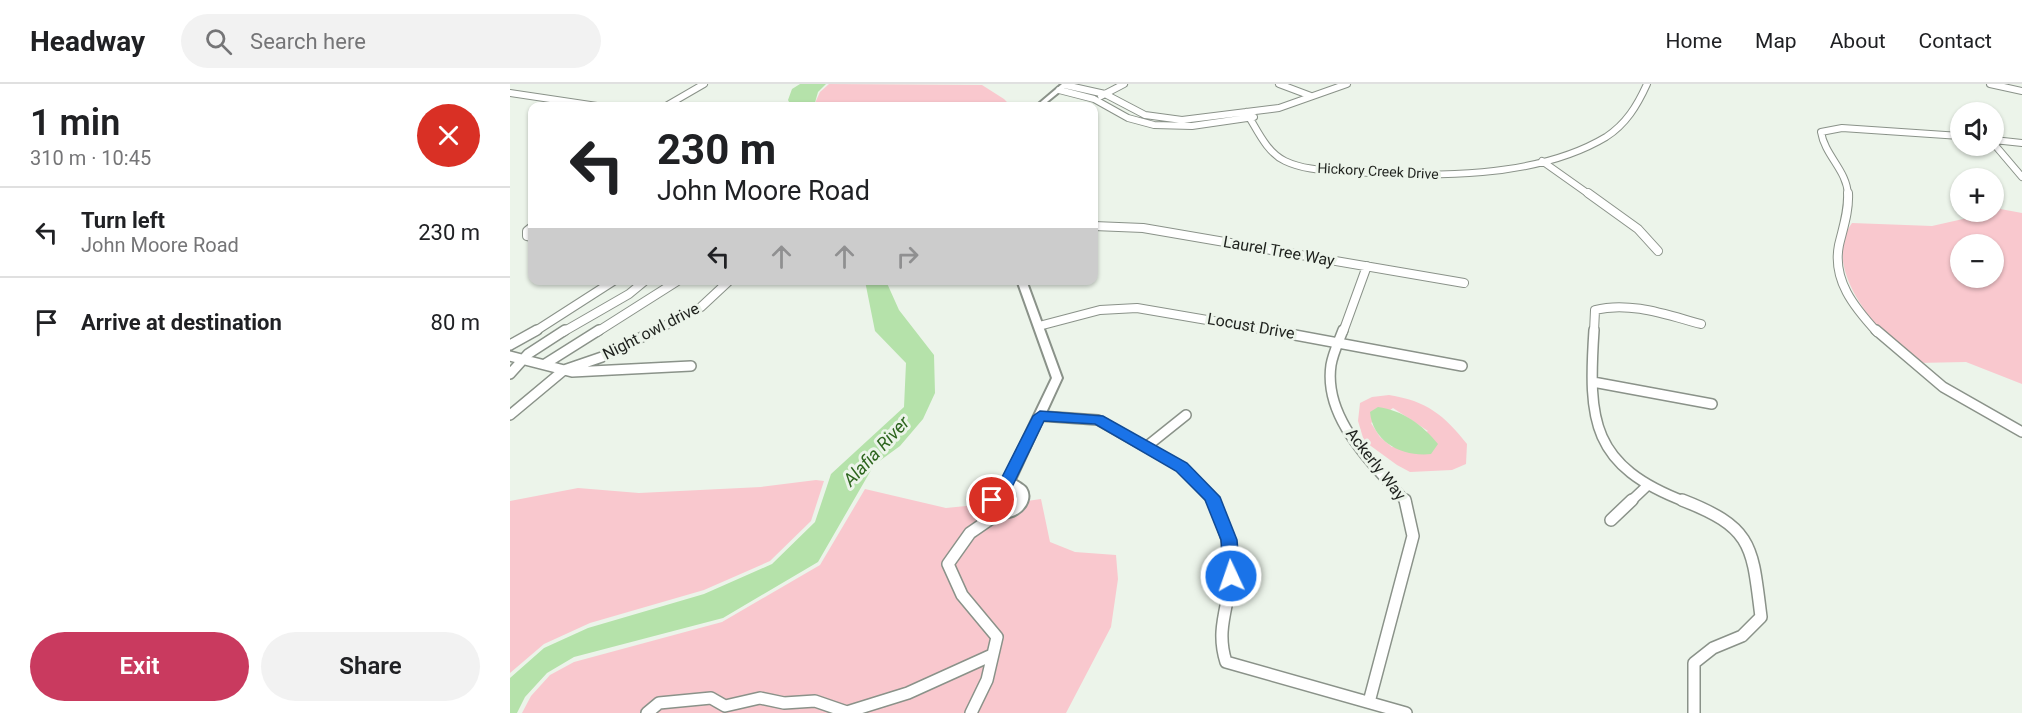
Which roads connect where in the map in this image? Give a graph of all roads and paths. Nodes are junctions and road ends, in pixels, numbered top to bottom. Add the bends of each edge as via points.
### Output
1 (704, 84) edge
2 (1066, 84) edge
3 (1124, 84) edge
4 (1279, 84) edge
5 (1347, 84) edge
6 (1647, 84) edge
7 (1990, 84) edge
8 (1059, 90) junction
9 (2022, 91) edge
10 (510, 93) edge
11 (1105, 94) junction
12 (1311, 96) junction
13 (1094, 99) junction
14 (570, 102) edge
15 (673, 102) edge
16 (1044, 102) edge
17 (1248, 115) junction
18 (1950, 135) edge
19 (2004, 142) edge
20 (2022, 143) edge
21 (2004, 154) edge
22 (1542, 162) junction
23 (2022, 177) edge
24 (1098, 226) edge
25 (1658, 251) dead end
26 (1367, 266) junction
27 (1464, 283) dead end
28 (608, 285) edge
29 (640, 285) edge
30 (671, 285) edge
31 (725, 285) edge
32 (1023, 285) edge
33 (1701, 324) dead end
34 (1039, 326) junction
35 (1338, 342) junction
36 (510, 345) edge
37 (510, 356) edge
38 (526, 360) junction
39 (545, 364) junction
40 (691, 366) dead end
41 (1462, 366) dead end
42 (564, 370) junction
43 (510, 374) edge
44 (1593, 382) junction
45 (1712, 404) dead end
46 (510, 415) edge
47 (1186, 415) dead end
48 (1040, 416) junction
49 (2022, 432) edge
50 (1146, 447) junction
51 (1008, 481) junction
52 (1648, 485) junction
53 (999, 513) junction
54 (1611, 520) dead end
55 (992, 655) junction
56 (1369, 702) junction
57 (647, 713) edge
58 (971, 713) edge
59 (1406, 713) edge
60 (1694, 713) edge

1 - 15 street
2 - 8 street
2 - 11 street
3 - 11 street
4 - 12 street
5 - 12 street
6 - 22 street, Hickory Creek Drive via 1629,118 1611,132 1582,148
7 - 9 street
8 - 13 street
8 - 16 street
10 - 14 street
11 - 13 street
11 - 17 street via 1140,113 1164,118
12 - 17 street
13 - 17 street via 1128,118 1154,125 1192,126
17 - 22 street, Hickory Creek Drive via 1269,147 1285,161 1309,168 1441,175
18 - 49 street via 1842,128 1821,132 1822,143 1837,162 1848,186 1849,208 1837,267 1850,299 1907,360 1959,398
19 - 20 street
21 - 23 street
22 - 25 street via 1638,229
24 - 26 street, Laurel Tree Way via 1143,228
26 - 27 street, Laurel Tree Way
26 - 35 street, Ackerly Way
28 - 36 street
29 - 38 street via 528,354
30 - 39 street
31 - 42 street, Night owl drive via 701,307 602,357
32 - 34 street
33 - 44 street via 1607,305 1595,310
34 - 35 street, Locust Drive via 1100,310 1137,308
34 - 48 street via 1057,378
35 - 41 street, Locust Drive
35 - 56 street, Ackerly Way via 1330,363 1329,384 1336,409 1353,439 1406,502 1413,536
37 - 38 street
38 - 39 street
38 - 43 street
39 - 42 street
40 - 42 street via 611,372
42 - 46 street
44 - 45 street
44 - 52 street via 1593,418 1601,437
47 - 50 street
48 - 50 street via 1098,420
48 - 51 street
50 - 56 street via 1181,467 1212,497 1229,540 1231,576 1220,643 1226,662
51 - 53 street via 994,492 994,510
51 - 53 street via 1021,490 1023,497 1018,508
52 - 54 street
52 - 60 street via 1732,524 1750,549 1761,617 1742,636 1713,648 1694,663
53 - 55 street via 970,533 948,564 962,595 997,637
55 - 57 street via 908,693 847,712 815,701 784,703 760,698 725,706 711,698 659,703
55 - 58 street via 987,680
56 - 59 street

